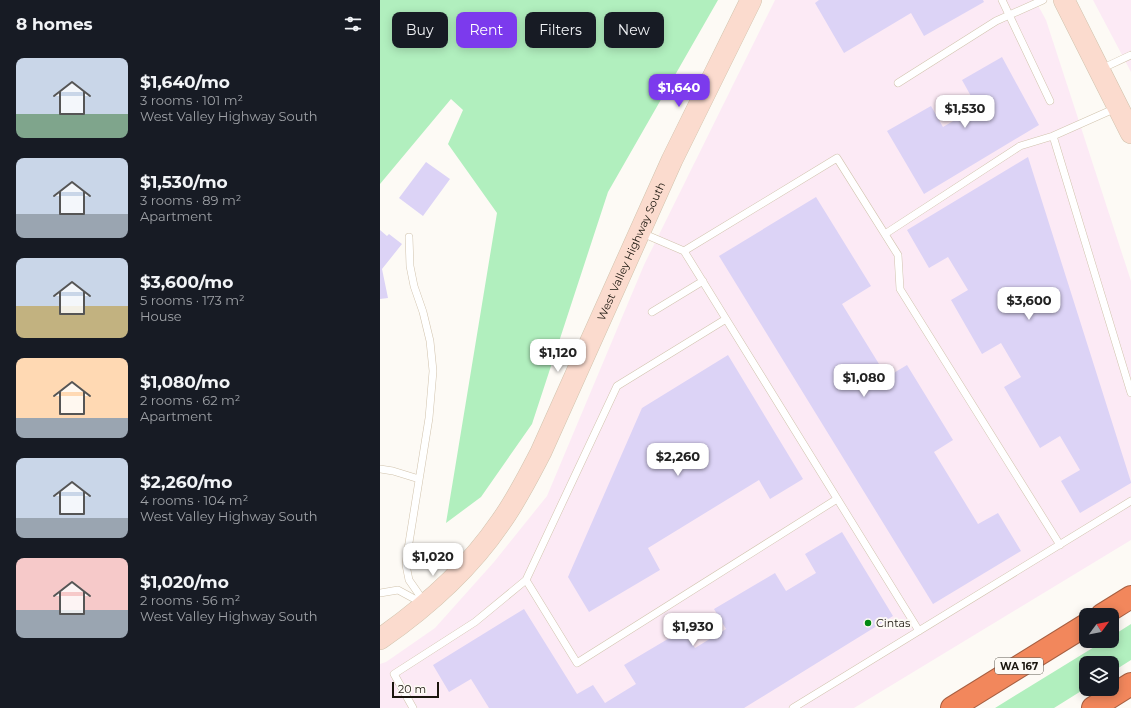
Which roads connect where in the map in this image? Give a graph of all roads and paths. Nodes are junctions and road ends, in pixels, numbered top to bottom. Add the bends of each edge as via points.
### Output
1 (751, 0) edge
2 (1002, 0) edge
3 (1043, 0) edge
4 (1064, 0) edge
5 (1009, 16) junction
6 (1131, 55) edge
7 (1100, 70) junction
8 (898, 83) dead end
9 (1050, 101) dead end
10 (1118, 108) junction
11 (1131, 133) edge
12 (1053, 136) junction
13 (640, 232) junction
14 (885, 234) junction
15 (409, 237) dead end
16 (684, 250) junction
17 (703, 281) junction
18 (652, 312) dead end
19 (726, 319) junction
20 (1131, 393) edge
21 (380, 469) edge
22 (419, 479) junction
23 (837, 499) junction
24 (1131, 501) edge
25 (1060, 545) junction
26 (526, 580) junction
27 (380, 593) edge
28 (1131, 597) edge
29 (426, 605) junction
30 (1113, 608) edge
31 (1079, 629) edge
32 (919, 631) junction
33 (380, 639) edge
34 (1131, 684) edge
35 (413, 708) edge
36 (793, 708) edge
37 (952, 708) edge
38 (1093, 708) edge

1 - 13 main road, West Valley Highway South via 672,160
2 - 5 lane
3 - 5 lane
4 - 7 main road
5 - 8 lane via 996,21
5 - 9 lane
6 - 7 lane
7 - 10 main road
10 - 11 main road
10 - 12 lane
12 - 14 lane via 1020,146
12 - 20 lane
13 - 16 lane
13 - 29 main road, West Valley Highway South via 541,452 524,484 487,541 458,575
14 - 16 lane via 837,158
14 - 25 lane via 898,255 900,289
15 - 22 lane via 410,266 430,341 433,371 429,418
16 - 17 lane
17 - 18 lane
17 - 19 lane
19 - 23 lane
19 - 26 lane via 617,386
21 - 22 lane
22 - 29 lane via 406,565 409,580
23 - 26 lane via 577,663
23 - 32 lane
24 - 25 lane
25 - 32 lane
26 - 35 lane via 475,622 394,674
27 - 29 lane via 398,590
28 - 30 highway
29 - 33 main road, West Valley Highway South
31 - 37 highway, WA 167
32 - 36 lane
34 - 38 highway

